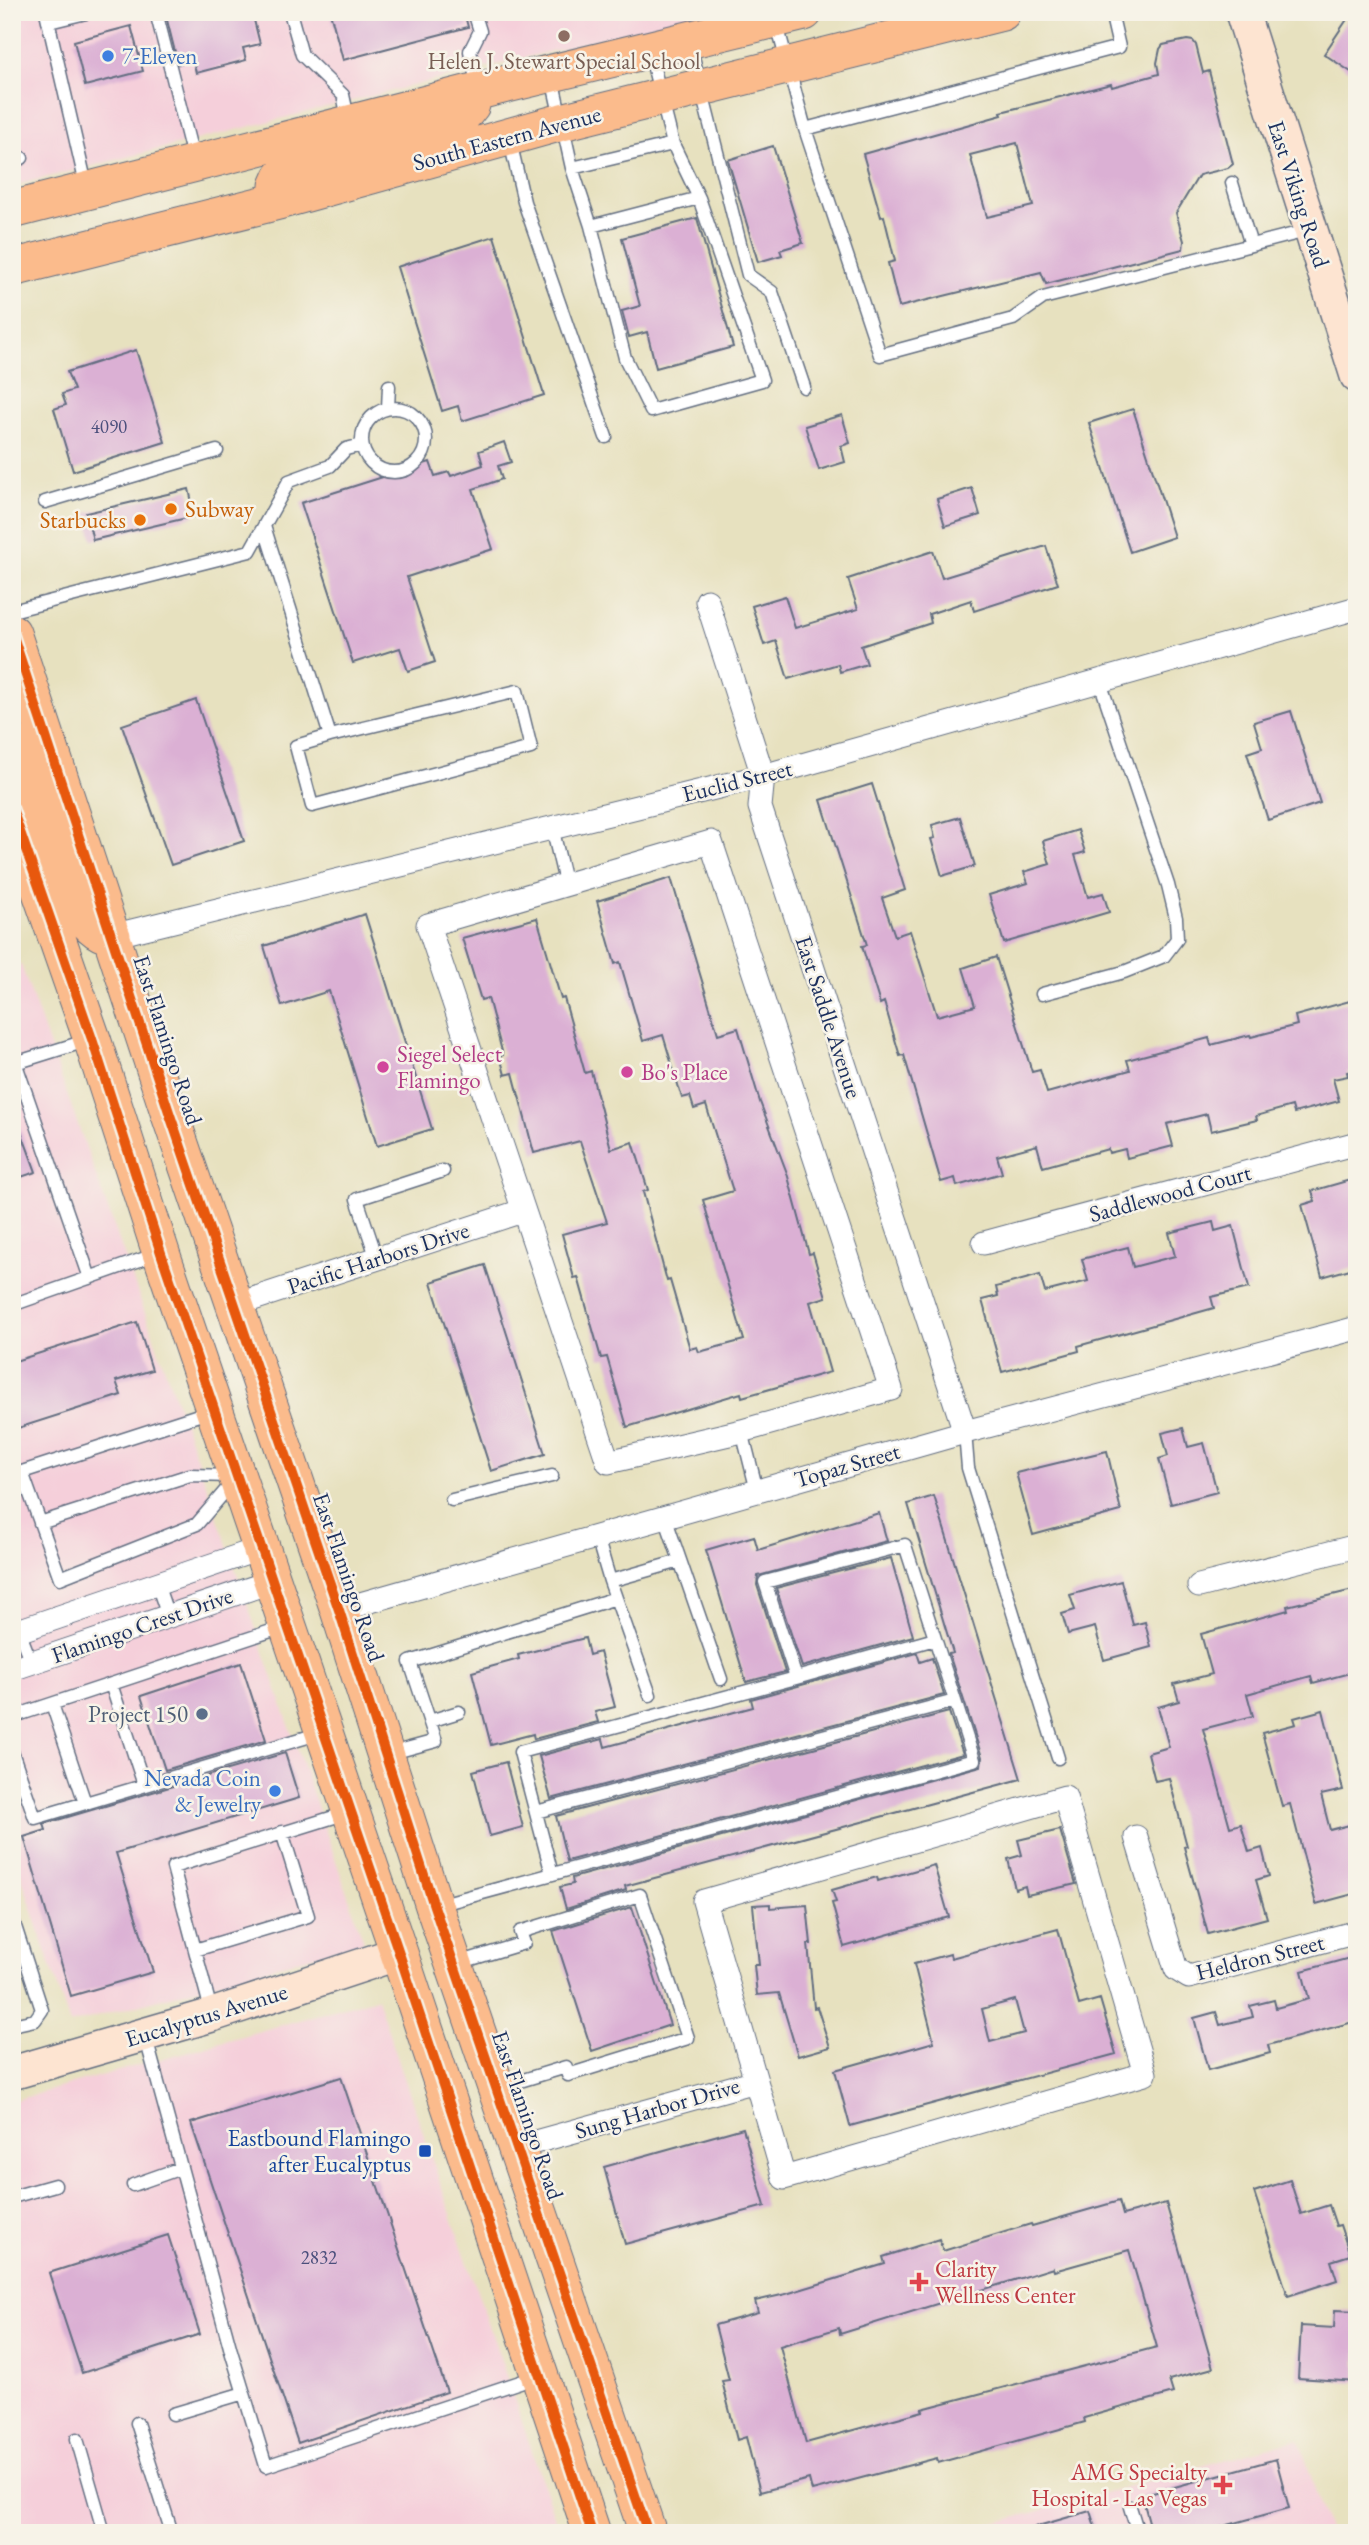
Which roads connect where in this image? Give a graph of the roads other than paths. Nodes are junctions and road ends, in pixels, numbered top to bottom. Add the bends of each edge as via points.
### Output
1 (90, 12) edge
2 (156, 12) edge
3 (290, 12) edge
4 (474, 12) edge
5 (1002, 12) edge
6 (1111, 12) edge
7 (1242, 12) edge
8 (790, 16) edge
9 (47, 17) edge
10 (689, 41) junction
11 (650, 50) junction
12 (788, 64) junction
13 (551, 74) junction
14 (699, 87) junction
15 (478, 91) junction
16 (661, 97) junction
17 (412, 110) junction
18 (562, 122) junction
19 (350, 125) junction
20 (805, 129) junction
21 (509, 137) junction
22 (673, 144) junction
23 (195, 164) junction
24 (572, 168) junction
25 (1232, 183) dead end
26 (335, 186) junction
27 (88, 191) junction
28 (699, 198) junction
29 (282, 201) junction
30 (12, 210) edge
31 (591, 226) junction
32 (1310, 230) junction
33 (1251, 245) junction
34 (12, 268) edge
35 (1357, 376) edge
36 (389, 386) dead end
37 (804, 387) dead end
38 (388, 408) junction
39 (606, 437) dead end
40 (362, 445) junction
41 (217, 451) dead end
42 (45, 502) dead end
43 (264, 526) junction
44 (707, 601) dead end
45 (1357, 608) edge
46 (12, 611) edge
47 (12, 633) edge
48 (1100, 682) junction
49 (330, 736) junction
50 (12, 742) edge
51 (763, 776) junction
52 (12, 809) edge
53 (552, 827) junction
54 (566, 886) junction
55 (50, 918) junction
56 (112, 936) junction
57 (1042, 994) dead end
58 (92, 1039) junction
59 (13, 1060) edge
60 (178, 1138) junction
61 (1357, 1143) edge
62 (443, 1171) dead end
63 (522, 1211) junction
64 (984, 1243) dead end
65 (160, 1253) junction
66 (377, 1259) junction
67 (90, 1278) junction
68 (12, 1305) edge
69 (235, 1305) junction
70 (1357, 1328) edge
71 (215, 1410) junction
72 (742, 1430) junction
73 (965, 1432) junction
74 (237, 1476) junction
75 (552, 1476) dead end
76 (757, 1491) junction
77 (452, 1500) dead end
78 (665, 1517) junction
79 (40, 1523) junction
80 (597, 1537) junction
81 (1357, 1546) edge
82 (680, 1560) junction
83 (267, 1564) junction
84 (610, 1581) junction
85 (157, 1584) junction
86 (1199, 1586) dead end
87 (616, 1598) junction
88 (340, 1610) junction
89 (168, 1616) junction
90 (287, 1626) junction
91 (16, 1632) edge
92 (935, 1639) junction
93 (22, 1665) edge
94 (796, 1678) junction
95 (721, 1679) dead end
96 (111, 1684) junction
97 (650, 1695) dead end
98 (955, 1701) junction
99 (52, 1704) junction
100 (459, 1712) dead end
101 (12, 1717) edge
102 (430, 1721) junction
103 (324, 1732) junction
104 (12, 1752) edge
105 (386, 1755) junction
106 (1058, 1758) dead end
107 (144, 1785) junction
108 (85, 1802) junction
109 (351, 1812) junction
110 (536, 1812) junction
111 (282, 1832) junction
112 (1136, 1837) dead end
113 (552, 1874) junction
114 (435, 1906) junction
115 (12, 1917) edge
116 (1357, 1932) edge
117 (195, 1950) junction
118 (399, 1953) junction
119 (455, 1964) junction
120 (212, 2015) junction
121 (12, 2025) edge
122 (145, 2035) junction
123 (12, 2073) edge
124 (756, 2081) junction
125 (496, 2088) junction
126 (517, 2147) junction
127 (181, 2168) junction
128 (55, 2185) dead end
129 (133, 2185) dead end
130 (12, 2197) edge
131 (540, 2376) junction
132 (244, 2393) junction
133 (173, 2414) dead end
134 (137, 2423) dead end
135 (77, 2439) dead end
136 (1130, 2507) dead end
137 (102, 2526) dead end
138 (172, 2533) edge
139 (592, 2533) edge
140 (648, 2533) edge
141 (1138, 2533) edge

1 - 9 lane
2 - 23 lane
3 - 19 lane via 302,55 343,95
4 - 15 lane via 480,31 470,51
5 - 12 main road, South Eastern Avenue
6 - 20 lane via 1119,47
7 - 32 street, East Viking Road
8 - 10 main road
8 - 12 lane
9 - 27 lane
10 - 11 main road
10 - 14 lane
11 - 13 main road
11 - 16 lane
12 - 14 main road, South Eastern Avenue
12 - 20 lane
13 - 15 main road
13 - 18 lane
14 - 16 main road, South Eastern Avenue
14 - 37 lane via 748,275 772,292
15 - 17 main road
15 - 26 main road via 466,112 455,120 383,149
16 - 18 main road, South Eastern Avenue
16 - 22 lane
17 - 19 main road
17 - 29 main road via 361,144 282,177 278,186
18 - 21 main road, South Eastern Avenue
18 - 24 lane
19 - 23 main road
20 - 33 lane via 880,355 1013,319 1043,298
21 - 26 main road, South Eastern Avenue
21 - 39 lane via 524,202
22 - 24 lane
22 - 28 lane
23 - 27 main road
24 - 31 lane
25 - 33 lane
26 - 29 main road, South Eastern Avenue
27 - 30 main road
28 - 31 lane
28 - 31 lane via 762,380 651,411 625,358
29 - 34 main road, South Eastern Avenue
32 - 33 lane
32 - 35 street, East Viking Road
36 - 38 lane
38 - 40 lane via 370,417
38 - 40 lane via 408,411 422,425 426,445 417,463 389,472 371,463
40 - 43 lane via 346,449 330,466 289,481
41 - 42 lane
43 - 46 lane via 250,551
43 - 49 lane
44 - 51 street, East Saddle Avenue
45 - 48 street, Euclid Street
47 - 56 main road, East Flamingo Road
48 - 51 street, Euclid Street
48 - 57 lane via 1168,885 1177,939 1164,956 1125,972
49 - 49 lane via 296,746 312,806 531,748 517,691
50 - 56 main road via 25,765 72,901 93,926
51 - 53 street, Euclid Street
51 - 73 street, East Saddle Avenue via 760,807
52 - 55 main road
53 - 54 lane
53 - 56 street, Euclid Street
54 - 63 street via 428,925
54 - 72 street via 711,842 891,1389
55 - 58 main road
55 - 60 main road via 75,940 95,973 145,1109 156,1125
56 - 60 main road, East Flamingo Road
58 - 59 lane
58 - 65 main road
59 - 67 lane
60 - 69 main road, East Flamingo Road
61 - 64 street, Saddlewood Court
62 - 66 lane via 357,1199
63 - 66 street, Pacific Harbors Drive
63 - 72 street via 608,1462
65 - 67 lane
65 - 71 main road
66 - 69 street, Pacific Harbors Drive
67 - 68 lane
69 - 88 main road, East Flamingo Road
70 - 73 street, Topaz Street
71 - 74 main road
71 - 79 lane via 22,1472
72 - 76 lane
73 - 76 street, Topaz Street
73 - 106 lane via 968,1468
74 - 79 lane via 190,1475
74 - 79 lane via 197,1524 60,1578
74 - 83 main road
75 - 77 lane
76 - 78 street, Topaz Street
78 - 80 street, Topaz Street
78 - 82 lane
80 - 84 lane
80 - 88 street, Topaz Street
81 - 86 street
82 - 84 lane
82 - 95 lane
83 - 85 street, Flamingo Crest Drive
83 - 89 street, Flamingo Crest Drive
83 - 90 main road
84 - 87 lane
85 - 89 lane
85 - 91 street, Flamingo Crest Drive
87 - 97 lane
87 - 102 lane via 410,1662
88 - 105 main road, East Flamingo Road
89 - 93 street, Flamingo Crest Drive
90 - 96 lane
90 - 103 main road
91 - 93 lane
92 - 94 lane
92 - 94 lane via 905,1545 765,1582
92 - 98 lane
94 - 110 lane via 520,1752
96 - 99 lane
96 - 107 lane
98 - 110 lane
98 - 113 lane via 974,1760
99 - 101 lane
99 - 108 lane
100 - 102 lane
102 - 105 lane via 436,1741
103 - 107 lane
103 - 109 main road
103 - 114 main road via 345,1749 356,1770 407,1898 421,1909
104 - 108 lane via 36,1818
105 - 114 main road, East Flamingo Road
107 - 108 lane
109 - 111 lane
109 - 118 main road
110 - 113 lane
111 - 117 lane via 173,1867
111 - 117 lane via 308,1916
112 - 116 street, Heldron Street via 1176,1969 1189,1977
113 - 114 lane
114 - 119 main road, East Flamingo Road
115 - 121 lane via 42,2010 35,2020
117 - 120 lane
118 - 120 street, Eucalyptus Avenue
118 - 126 main road via 428,1975 436,1988 487,2129 504,2146
118 - 131 main road
119 - 125 main road, East Flamingo Road
119 - 125 lane via 524,1943 520,1932 640,1895 688,2038 568,2075 566,2067
120 - 122 street, Eucalyptus Avenue
122 - 123 street, Eucalyptus Avenue
122 - 127 lane
124 - 124 street via 704,1901 1065,1797 1145,2074 784,2178
124 - 126 street, Sung Harbor Drive
125 - 126 main road, East Flamingo Road
126 - 140 main road, East Flamingo Road
127 - 129 lane
127 - 132 lane
128 - 130 lane
131 - 132 lane via 266,2466
131 - 139 main road
132 - 133 lane
134 - 138 lane
135 - 137 lane
136 - 141 lane

